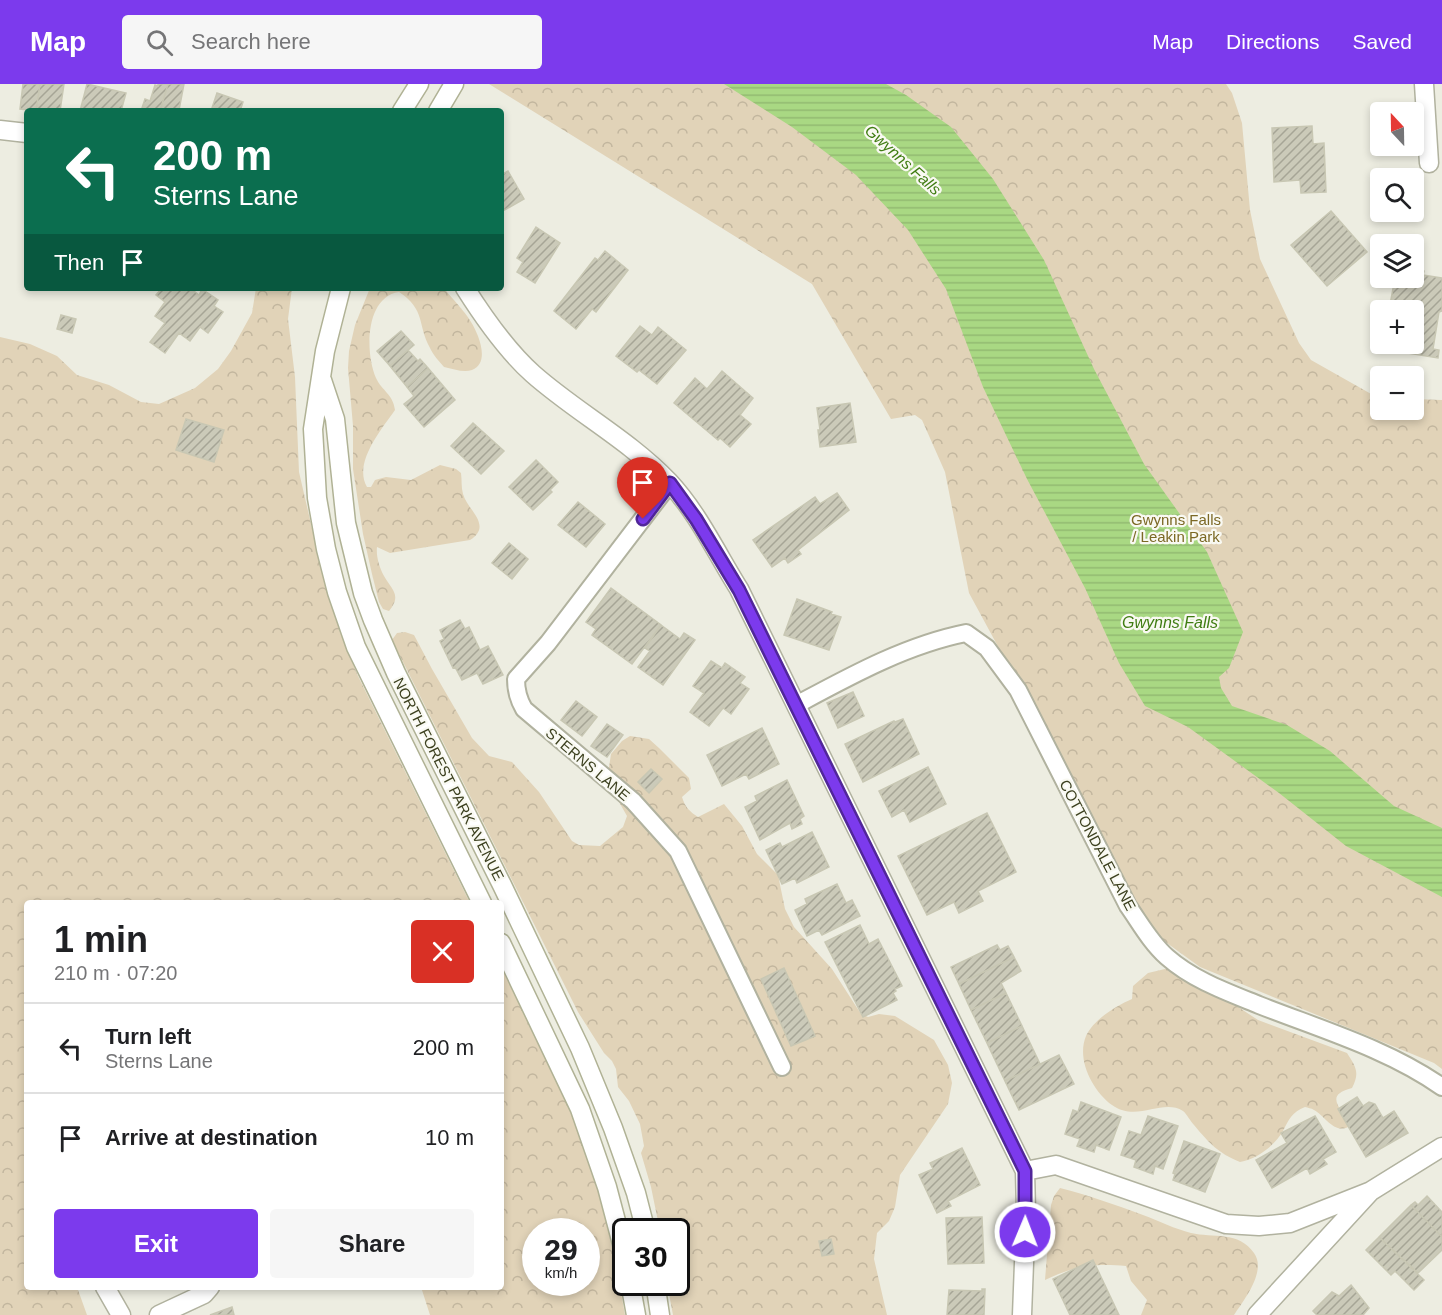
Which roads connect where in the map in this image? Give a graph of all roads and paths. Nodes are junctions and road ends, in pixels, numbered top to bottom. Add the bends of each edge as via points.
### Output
1 (419, 84) edge
2 (454, 84) edge
3 (1424, 84) edge
4 (404, 108) edge
5 (440, 108) edge
6 (0, 130) edge
7 (24, 133) edge
8 (1429, 163) dead end
9 (340, 291) edge
10 (467, 291) edge
11 (322, 380) junction
12 (670, 483) junction
13 (796, 705) junction
14 (481, 900) edge
15 (504, 949) edge
16 (782, 1067) dead end
17 (1442, 1087) edge
18 (1442, 1147) edge
19 (1025, 1171) junction
20 (1371, 1191) junction
21 (615, 1218) edge
22 (642, 1218) edge
23 (107, 1290) edge
24 (207, 1290) edge
25 (633, 1296) edge
26 (658, 1296) edge
27 (121, 1315) edge
28 (159, 1315) edge
29 (636, 1315) edge
30 (660, 1315) edge
31 (1022, 1315) edge
32 (1257, 1315) edge

1 - 4 main road
2 - 5 main road
3 - 8 main road
6 - 7 main road
9 - 11 main road, NORTH FOREST PARK AVENUE
10 - 12 main road via 532,374
11 - 14 main road, NORTH FOREST PARK AVENUE via 313,429 315,469 320,518 337,592 356,647
11 - 22 main road, NORTH FOREST PARK AVENUE via 335,419 346,523 366,602 396,673 580,1048 613,1128
12 - 13 main road via 739,590
12 - 16 lane, STERNS LANE via 516,679 516,689 524,709 633,801 678,851
13 - 17 lane, COTTONDALE LANE via 916,647 966,633 987,648 1018,690 1128,906 1166,956 1190,974 1225,991 1364,1047 1424,1074
13 - 19 main road
15 - 21 main road via 579,1109
18 - 20 main road
19 - 20 main road via 1056,1165 1226,1224 1259,1226 1290,1222
19 - 31 main road
20 - 32 main road
23 - 27 main road
24 - 28 main road
25 - 29 main road
26 - 30 main road

